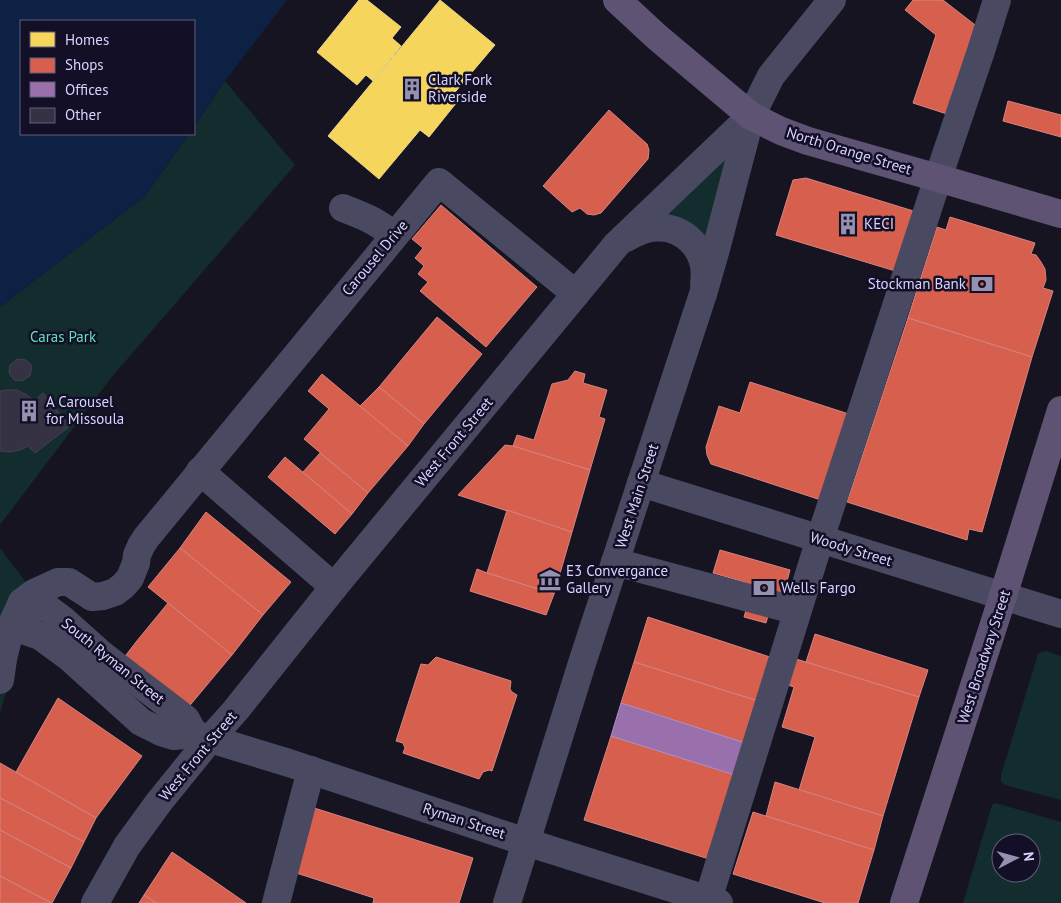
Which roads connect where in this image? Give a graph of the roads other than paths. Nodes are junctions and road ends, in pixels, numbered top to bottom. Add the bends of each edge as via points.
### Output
1 (617, 0) edge
2 (832, 0) edge
3 (997, 0) edge
4 (751, 116) junction
5 (938, 178) junction
6 (343, 208) dead end
7 (1061, 214) edge
8 (394, 236) junction
9 (617, 244) junction
10 (576, 294) junction
11 (703, 294) junction
12 (1061, 410) edge
13 (200, 471) junction
14 (641, 483) junction
15 (820, 539) junction
16 (615, 562) junction
17 (334, 587) junction
18 (1003, 596) junction
19 (797, 611) junction
20 (16, 614) junction
21 (1061, 614) edge
22 (0, 680) edge
23 (202, 737) junction
24 (311, 770) junction
25 (526, 842) junction
26 (712, 902) edge
27 (95, 903) edge
28 (276, 903) edge
29 (507, 903) edge
30 (904, 903) edge

1 - 4 main road, North Orange Street
2 - 4 street, West Front Street via 770,76
3 - 5 street
4 - 5 main road, North Orange Street via 808,141
4 - 9 street, West Front Street
4 - 11 street, West Main Street
5 - 7 main road, North Orange Street
5 - 15 street
6 - 8 street via 370,218
8 - 10 street, Carousel Drive via 439,182
8 - 13 street, Carousel Drive
9 - 10 street, West Front Street
9 - 11 street via 636,232 650,228 682,234 692,242 702,258 705,274
10 - 17 street, West Front Street
11 - 14 street, West Main Street
12 - 18 main road, West Broadway Street
13 - 17 street
13 - 20 street, Carousel Drive via 146,538 134,570 123,586 109,594 92,596 69,582 58,582 34,593
14 - 15 street, Woody Street
14 - 16 street, West Main Street
15 - 18 street, Woody Street
15 - 19 street
16 - 19 street
16 - 25 street, West Main Street
17 - 23 street, West Front Street via 235,711
18 - 21 street, Woody Street
18 - 30 main road, West Broadway Street
19 - 26 street
20 - 22 street
20 - 23 street, South Ryman Street via 34,607 47,608 186,719
23 - 24 street, Ryman Street
23 - 27 street, West Front Street via 128,846
24 - 25 street, Ryman Street
24 - 28 street
25 - 26 street, Ryman Street
25 - 29 street, West Main Street

